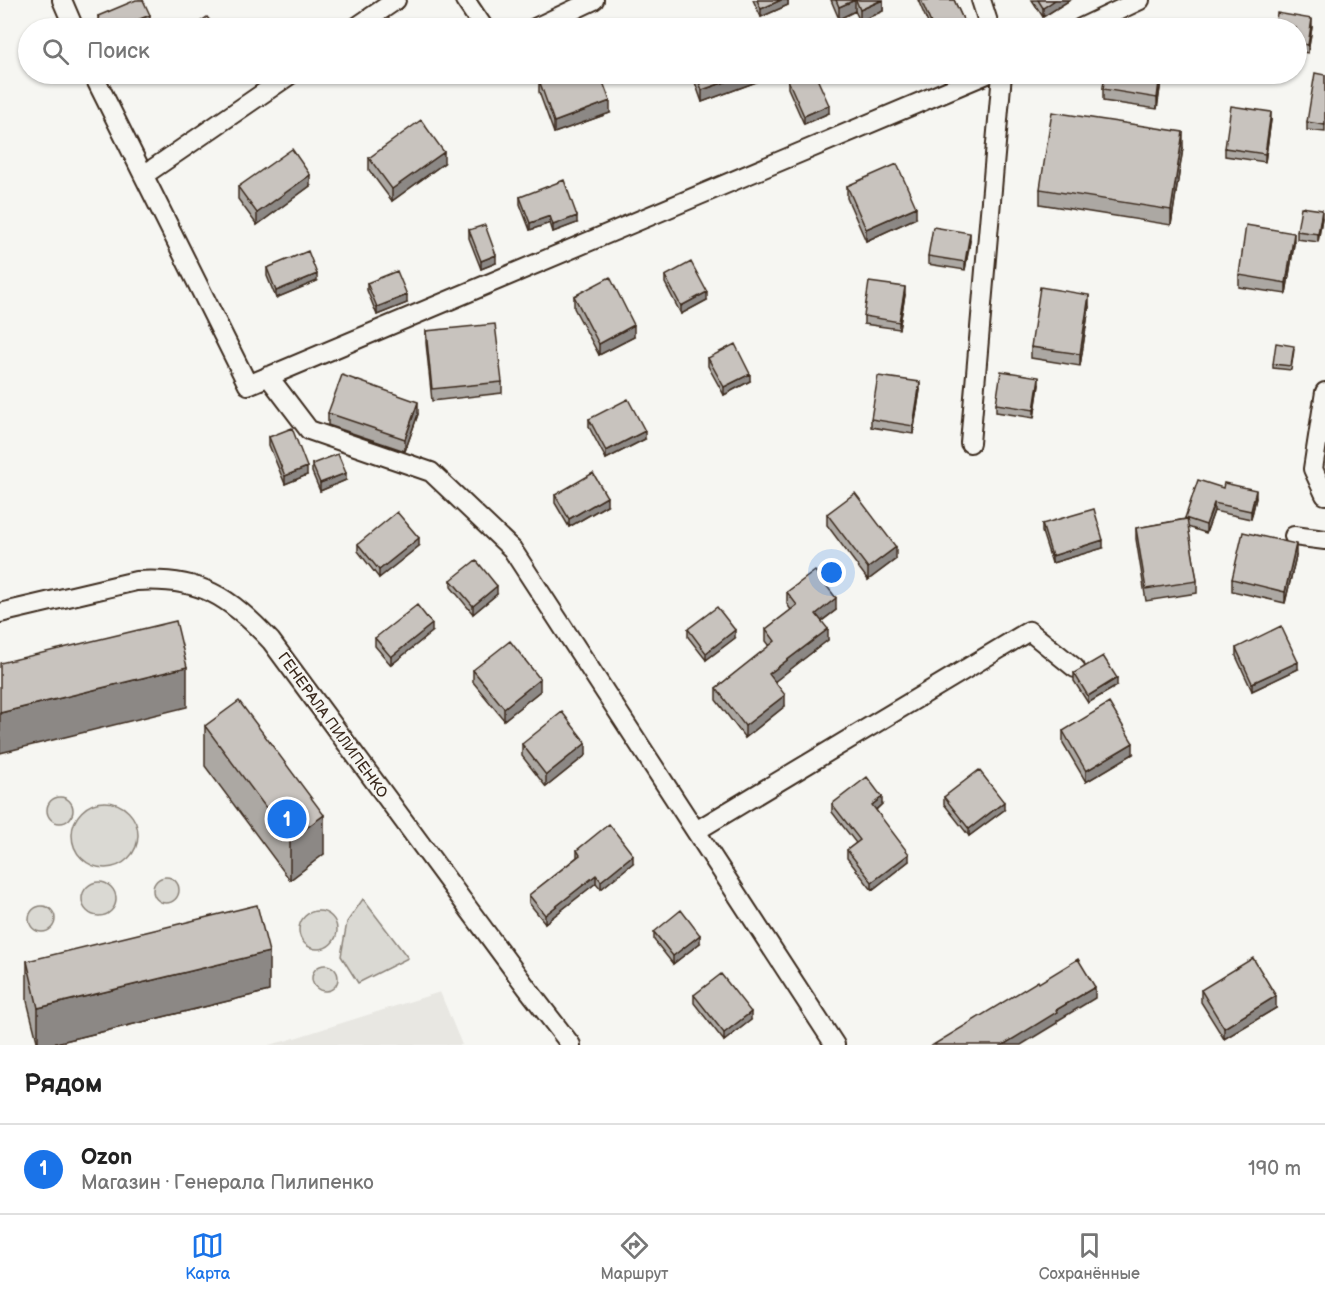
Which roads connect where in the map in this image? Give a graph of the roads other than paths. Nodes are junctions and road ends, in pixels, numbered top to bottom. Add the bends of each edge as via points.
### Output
1 (62, 0) edge
2 (396, 0) edge
3 (465, 0) edge
4 (594, 0) edge
5 (981, 0) edge
6 (1140, 0) edge
7 (70, 18) edge
8 (370, 18) edge
9 (477, 18) edge
10 (556, 18) edge
11 (987, 18) edge
12 (1102, 18) edge
13 (98, 84) edge
14 (276, 84) edge
15 (963, 84) edge
16 (1001, 84) edge
17 (144, 175) junction
18 (268, 376) junction
19 (1325, 392) edge
20 (970, 443) dead end
21 (1325, 495) edge
22 (1294, 536) dead end
23 (1325, 540) edge
24 (0, 613) edge
25 (1075, 668) dead end
26 (696, 831) junction
27 (571, 1045) edge
28 (835, 1045) edge

1 - 7 street
2 - 8 street
3 - 9 street
4 - 10 street
5 - 11 street
6 - 12 street
13 - 17 street
14 - 17 street
15 - 18 street
16 - 20 street
17 - 18 street via 248,385
18 - 26 street via 309,430 431,472 512,549
19 - 21 street via 1313,469
22 - 23 street
24 - 27 street, ГЕНЕРАЛА ПИЛИПЕНКО via 155,579 190,584 227,600 271,641
25 - 26 street via 1029,631
26 - 28 street

